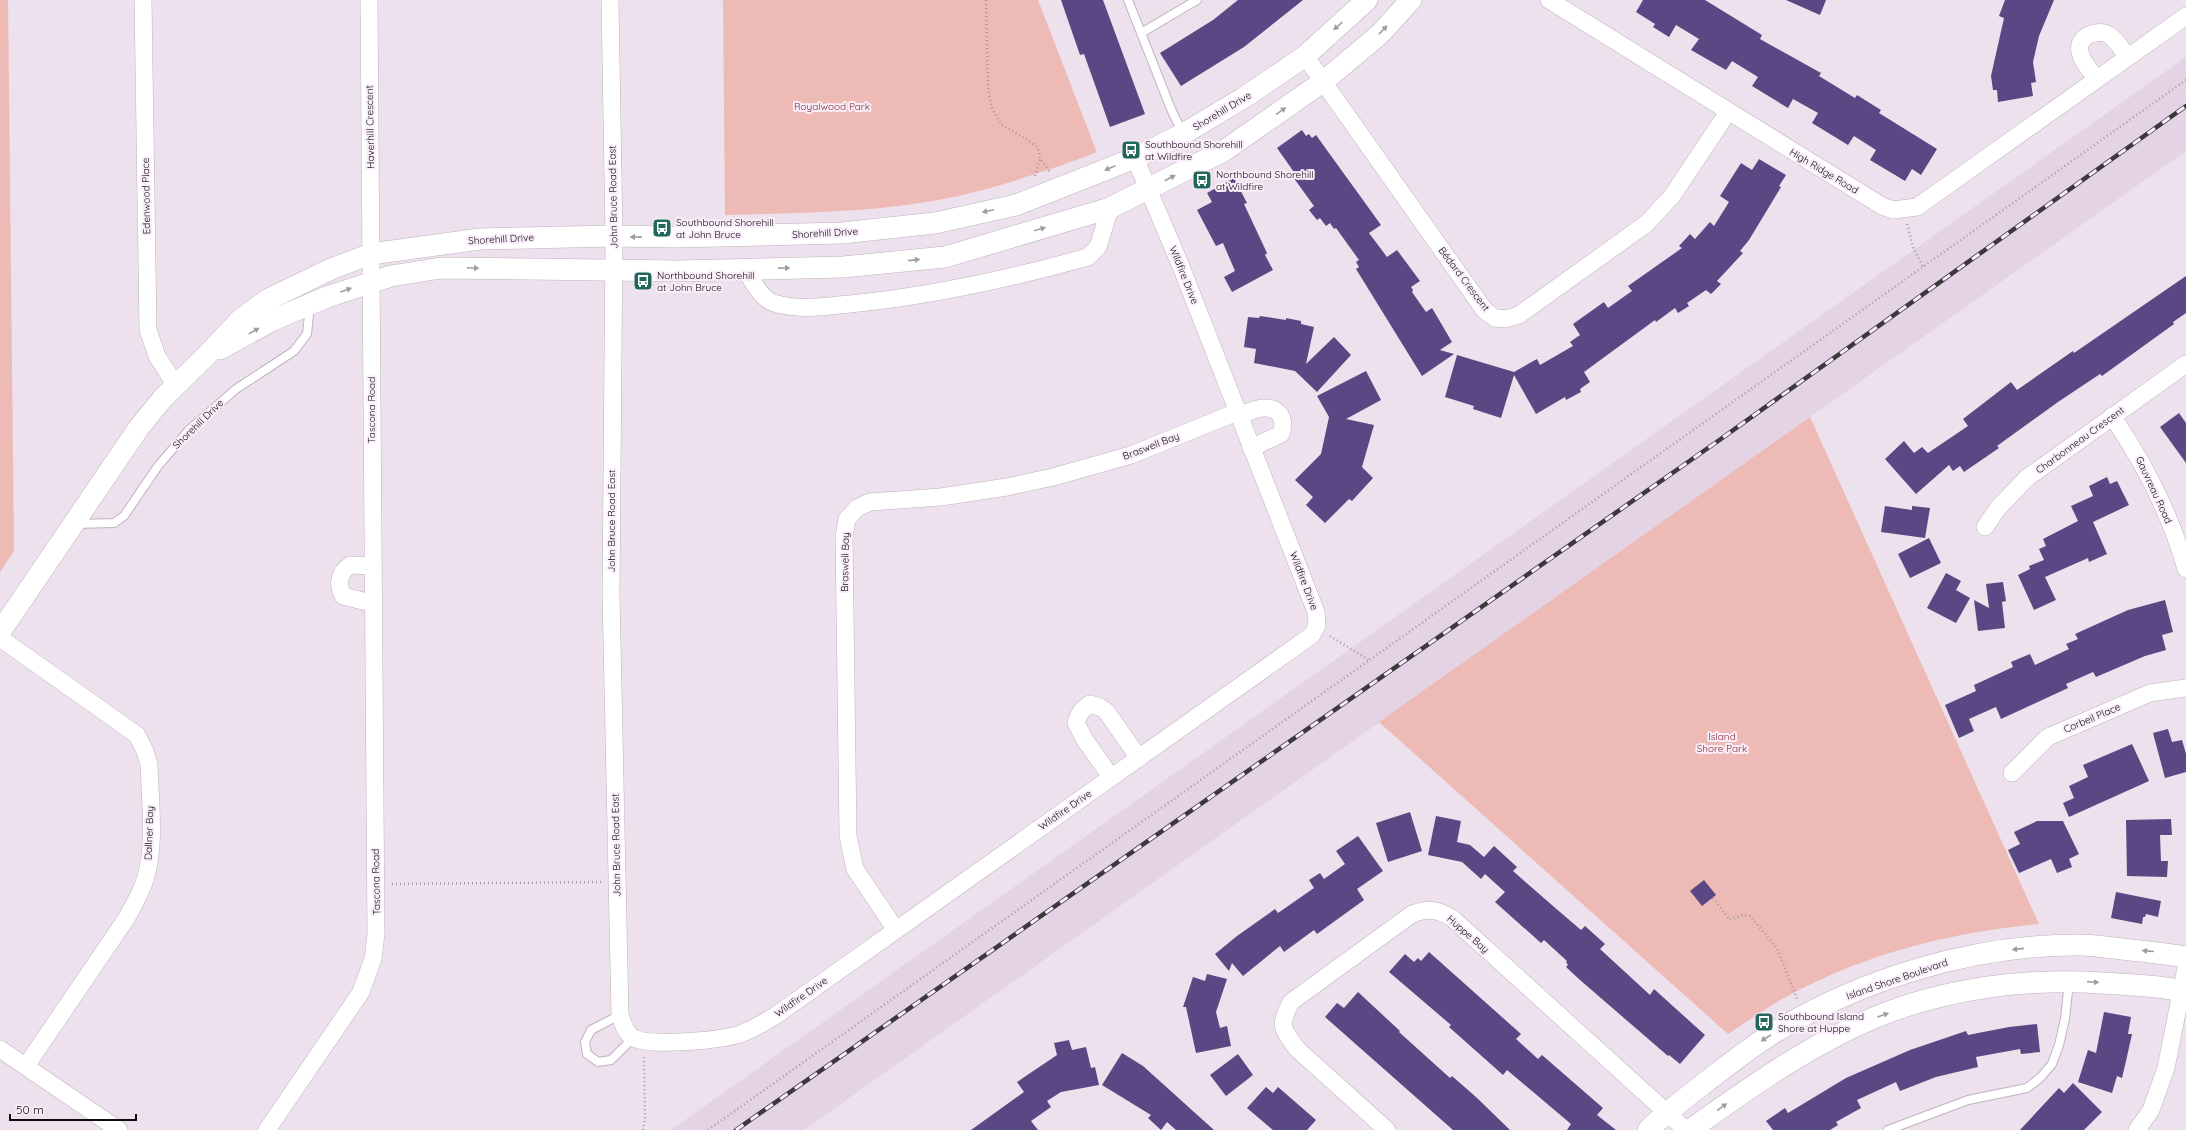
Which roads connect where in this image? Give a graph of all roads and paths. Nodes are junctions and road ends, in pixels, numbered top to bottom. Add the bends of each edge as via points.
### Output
1 (143, 0) edge
2 (369, 0) edge
3 (610, 0) edge
4 (986, 0) edge
5 (1128, 0) edge
6 (1198, 0) edge
7 (1367, 0) edge
8 (1411, 0) edge
9 (1549, 0) edge
10 (2186, 16) edge
11 (1141, 33) junction
12 (1305, 56) junction
13 (2127, 56) junction
14 (2096, 78) junction
15 (2186, 80) edge
16 (1324, 81) junction
17 (1728, 112) junction
18 (1183, 134) junction
19 (1040, 158) junction
20 (1135, 158) junction
21 (1035, 176) dead end
22 (1062, 188) junction
23 (1149, 189) junction
24 (1110, 208) junction
25 (1903, 209) junction
26 (614, 236) junction
27 (371, 254) junction
28 (1923, 267) junction
29 (613, 269) junction
30 (745, 269) junction
31 (371, 281) junction
32 (310, 304) junction
33 (207, 356) junction
34 (2186, 364) edge
35 (176, 386) junction
36 (1238, 414) junction
37 (2112, 416) junction
38 (1251, 448) junction
39 (73, 524) junction
40 (1985, 527) dead end
41 (372, 566) junction
42 (2186, 569) edge
43 (373, 602) junction
44 (1315, 628) junction
45 (0, 632) edge
46 (0, 638) edge
47 (1369, 660) junction
48 (2186, 688) edge
49 (1139, 758) junction
50 (2012, 773) dead end
51 (1111, 777) junction
52 (617, 882) junction
53 (376, 884) junction
54 (1713, 898) dead end
55 (896, 930) junction
56 (2186, 957) edge
57 (2186, 968) edge
58 (2070, 981) junction
59 (2184, 991) edge
60 (1800, 1004) dead end
61 (620, 1015) junction
62 (638, 1039) junction
63 (0, 1049) edge
64 (26, 1066) junction
65 (1667, 1112) junction
66 (119, 1130) edge
67 (267, 1130) edge
68 (643, 1130) edge
69 (708, 1130) edge
70 (1387, 1130) edge
71 (1648, 1130) edge
72 (1686, 1130) edge
73 (1690, 1130) edge
74 (1888, 1130) edge
75 (2138, 1130) edge

1 - 35 street, Edenwood Place via 148,330 157,356
2 - 27 street, Haverhill Crescent
3 - 26 street, John Bruce Road East
4 - 19 path via 988,88 992,108 1001,124 1035,146
5 - 11 lane
6 - 11 lane
7 -> 12 street, Shorehill Drive
16 -> 8 street, Shorehill Drive via 1380,34
9 - 17 street, High Ridge Road
10 - 13 street, High Ridge Road
11 - 18 lane
12 - 16 street, Bédard Crescent
12 - 18 street, Shorehill Drive via 1245,97
13 - 14 street, High Ridge Road
13 - 14 street via 2110,36 2099,31 2089,34 2082,40 2079,51 2084,63
14 - 25 street, High Ridge Road via 1917,207
15 - 28 path
16 - 17 street, Bédard Crescent via 1485,311 1495,318 1506,319 1518,315 1646,224 1672,196
23 -> 16 street, Shorehill Drive via 1225,150
17 - 25 street, High Ridge Road via 1882,206 1893,210
18 - 20 street, Shorehill Drive
19 - 21 path
19 - 22 path
20 -> 22 street, Shorehill Drive
20 - 23 street, Wildfire Drive
22 -> 26 street, Shorehill Drive via 1016,205 935,223 849,232 676,237
23 - 24 street, Shorehill Drive
23 - 36 street, Wildfire Drive
30 -> 24 street, Shorehill Drive via 843,267 944,256
24 - 30 street via 1098,246 1088,257 978,286 905,298 792,307 773,303 757,288
25 - 28 path via 1913,247
26 - 27 street, Shorehill Drive via 480,239
26 - 29 street, John Bruce Road East
27 - 31 street, Tascona Road
27 - 33 street, Shorehill Drive via 331,269 267,300 240,320
28 - 47 path
29 - 30 street, Shorehill Drive
31 -> 29 street, Shorehill Drive via 441,268
29 - 52 street, John Bruce Road East via 611,594
32 -> 31 street, Shorehill Drive
31 - 41 street, Tascona Road
33 -> 32 street, Shorehill Drive via 273,320
32 - 39 lane, Shorehill Drive via 307,334 294,351 236,389 189,430 158,466 124,516 114,523
33 - 35 street, Shorehill Drive
34 - 37 street, Charbonneau Crescent
35 - 39 street, Shorehill Drive via 138,429
36 - 38 street, Wildfire Drive
36 - 38 street via 1263,408 1278,412 1283,418 1281,434
36 - 55 street, Braswell Bay via 1131,455 1053,477 941,497 870,502 857,508 847,519 844,537 848,836 855,869
37 - 40 street, Charbonneau Crescent via 2027,478 1998,508
37 - 42 street, Gauvreau Road via 2138,454 2158,494
38 - 44 street, Wildfire Drive via 1316,612
39 - 45 street, Shorehill Drive
41 - 43 street, Tascona Road
41 - 43 street via 350,565 343,570 339,580 344,596
43 - 53 street, Tascona Road
44 - 47 path
44 - 49 street, Wildfire Drive via 1312,635
46 - 64 street, Dallner Bay via 137,735 146,751 149,764 150,856 136,902
47 - 69 path
48 - 50 street, Corbeil Place via 2150,693 2048,737
49 - 51 street, Wildfire Drive
49 - 51 street via 1106,711 1090,704 1078,714 1076,723
51 - 55 street, Wildfire Drive
52 - 53 path
52 - 61 street, John Bruce Road East
53 - 67 street, Tascona Road via 376,934 373,960 366,980
54 - 60 path via 1730,920 1743,915 1750,916 1764,932 1777,948
55 - 62 street, Wildfire Drive via 775,1016 740,1034 706,1041
56 -> 65 street, Island Shore Boulevard via 2083,945 2050,945 1986,952 1930,966 1830,1003 1787,1026 1742,1054
57 - 59 street
58 -> 59 street via 2152,986
73 -> 58 street via 1773,1072 1876,1017 1973,989
58 - 74 lane via 2059,1045 2052,1064 2041,1077 2027,1088 1968,1100
59 - 75 street via 2166,1068 2151,1110
61 - 62 street, John Bruce Road East via 625,1030
61 - 62 lane via 591,1030 585,1042 587,1054 598,1062 611,1060
62 - 68 path via 645,1119
63 - 64 street
64 - 66 street
65 - 70 street, Huppe Bay via 1452,918 1440,911 1426,909 1412,914 1291,1002 1282,1019 1285,1033 1296,1049
65 - 71 street, Island Shore Boulevard
65 - 72 street, Huppe Bay

